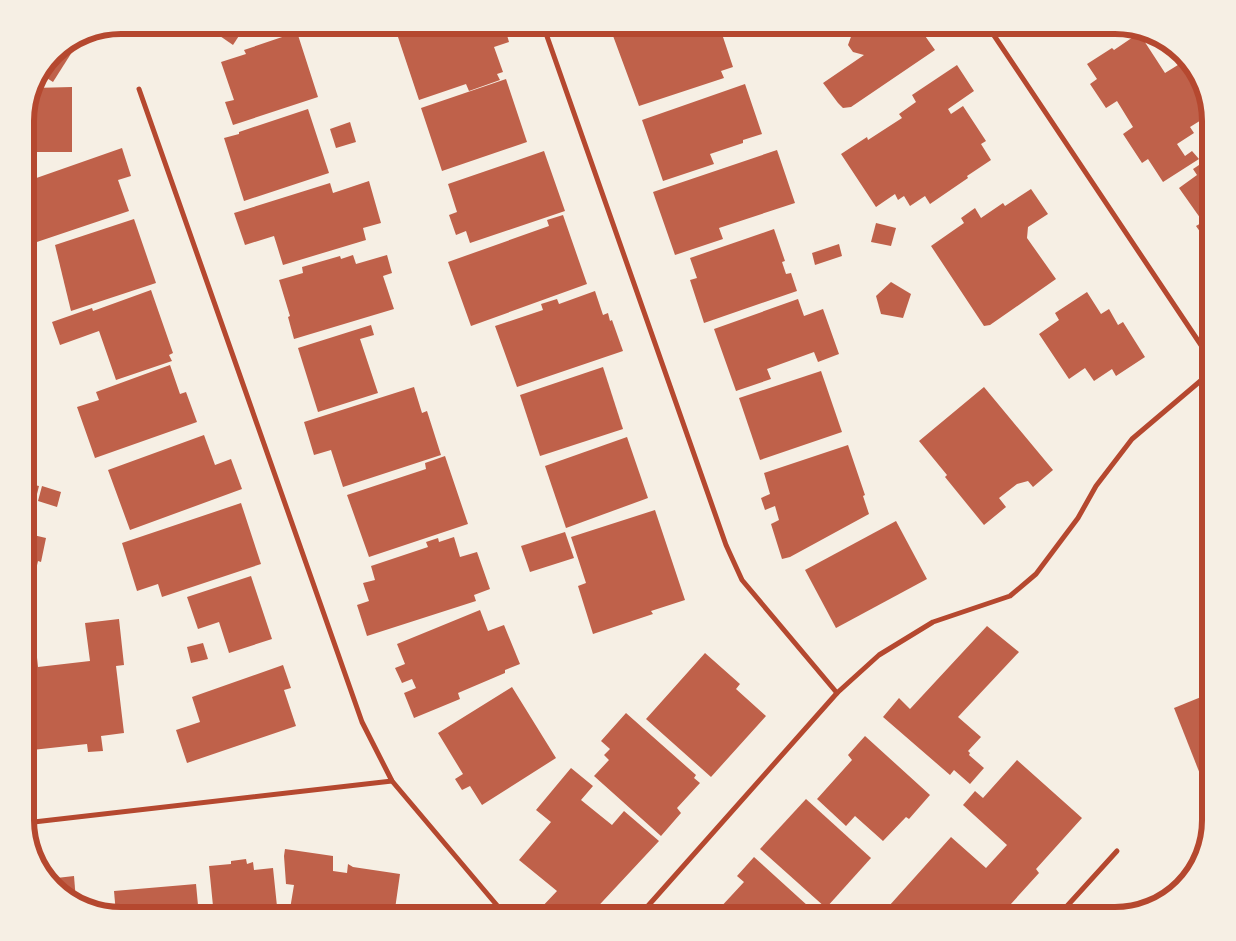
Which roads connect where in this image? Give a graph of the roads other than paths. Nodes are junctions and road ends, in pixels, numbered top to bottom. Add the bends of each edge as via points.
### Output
1 (546, 34) edge
2 (993, 34) edge
3 (139, 89) dead end
4 (1202, 347) edge
5 (1202, 380) edge
6 (838, 693) junction
7 (392, 781) junction
8 (34, 822) edge
9 (1116, 851) dead end
10 (498, 907) edge
11 (647, 907) edge
12 (1066, 907) edge

1 - 6 street via 726,545 742,580
2 - 4 street
3 - 7 street via 362,722
5 - 6 street via 1132,439 1036,574 1010,596 934,622 879,655
6 - 11 street
7 - 8 street
7 - 10 street
9 - 12 street

